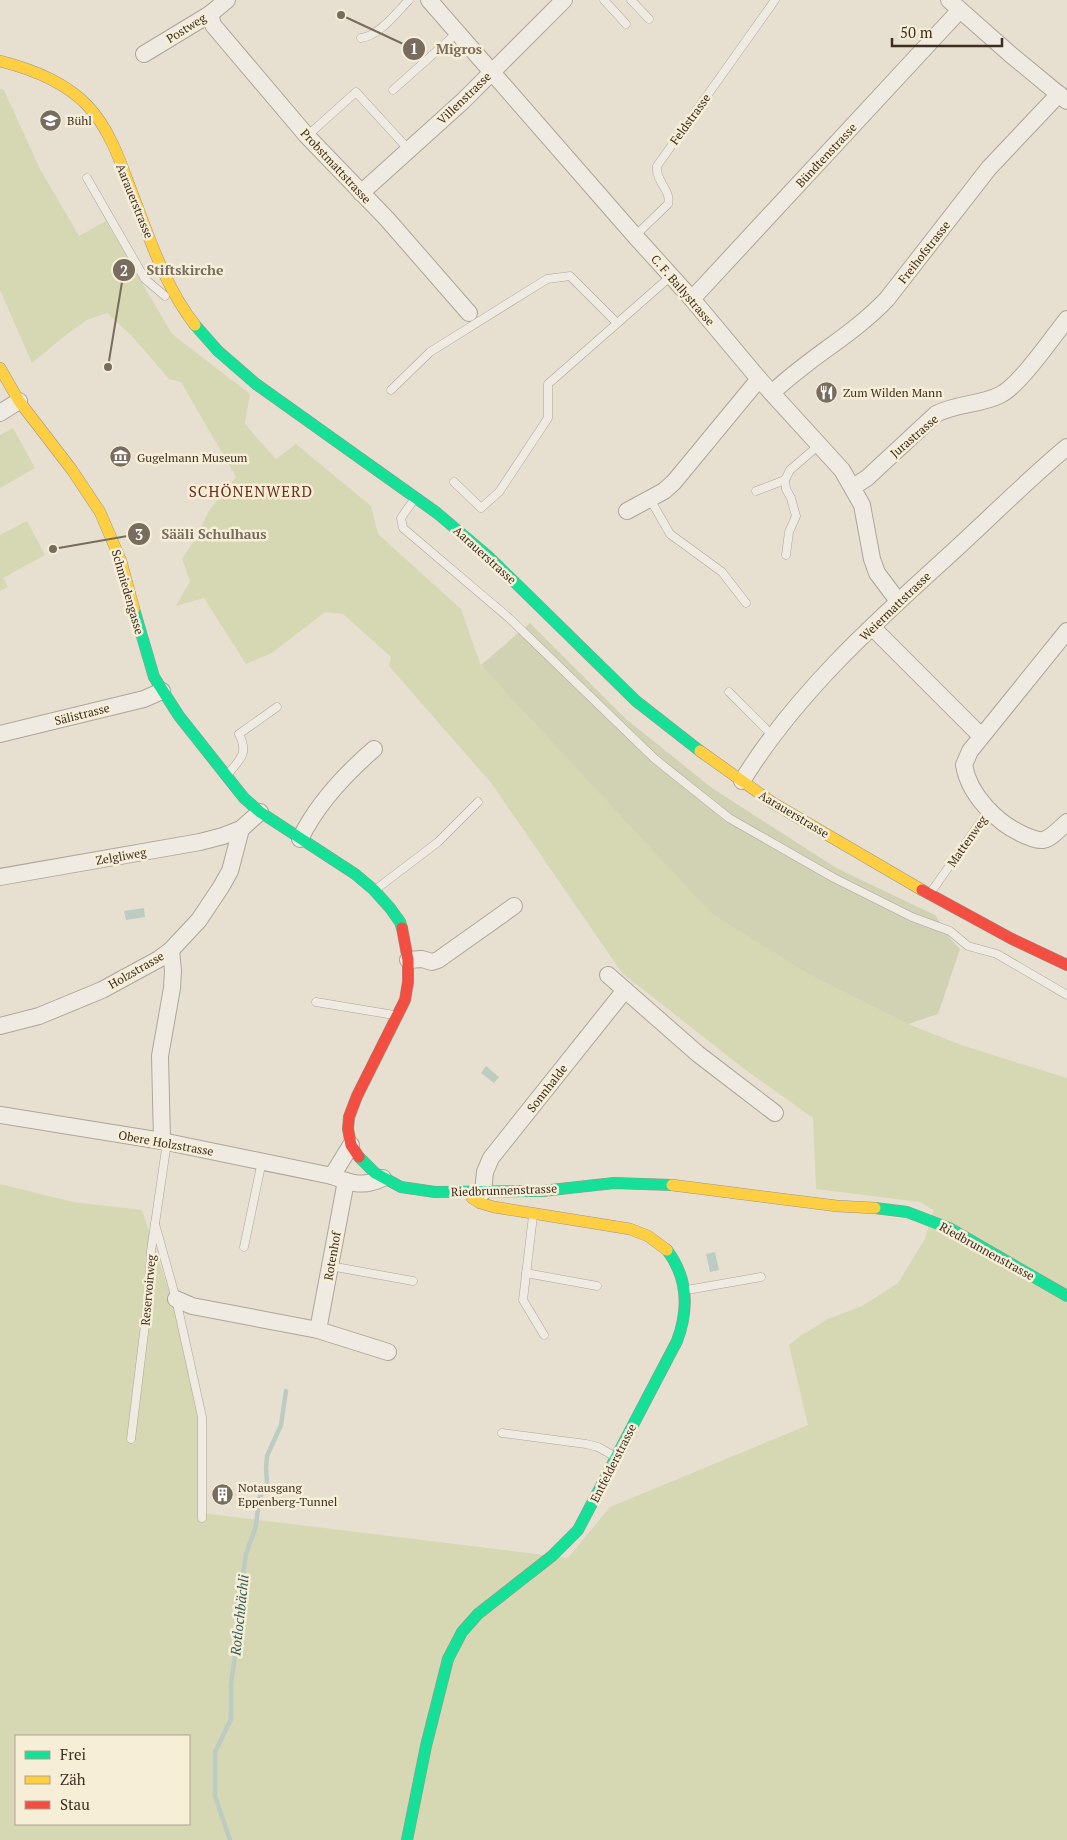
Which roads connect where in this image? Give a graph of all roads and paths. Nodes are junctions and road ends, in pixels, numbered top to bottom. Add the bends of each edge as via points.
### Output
1 (227, 0) edge
2 (409, 0) edge
3 (429, 0) edge
4 (564, 0) edge
5 (604, 0) edge
6 (632, 0) edge
7 (775, 0) edge
8 (955, 5) edge
9 (210, 14) junction
10 (649, 19) dead end
11 (626, 24) dead end
12 (458, 32) junction
13 (360, 38) dead end
14 (144, 54) dead end
15 (0, 60) edge
16 (493, 71) junction
17 (393, 90) dead end
18 (1063, 98) edge
19 (307, 136) junction
20 (409, 150) junction
21 (86, 178) dead end
22 (362, 193) junction
23 (635, 236) junction
24 (671, 276) junction
25 (692, 299) junction
26 (183, 310) junction
27 (474, 318) junction
28 (1067, 319) edge
29 (617, 324) junction
30 (0, 368) edge
31 (759, 378) junction
32 (391, 390) dead end
33 (772, 393) junction
34 (19, 401) junction
35 (0, 413) edge
36 (819, 445) junction
37 (1067, 447) edge
38 (785, 480) junction
39 (454, 482) dead end
40 (853, 487) junction
41 (756, 490) dead end
42 (415, 498) junction
43 (650, 499) junction
44 (627, 511) dead end
45 (786, 554) dead end
46 (898, 601) junction
47 (746, 603) dead end
48 (872, 627) junction
49 (1067, 631) edge
50 (162, 691) junction
51 (729, 692) dead end
52 (277, 707) dead end
53 (0, 734) edge
54 (773, 736) junction
55 (981, 736) junction
56 (374, 749) dead end
57 (226, 776) junction
58 (742, 782) junction
59 (478, 802) dead end
60 (989, 810) junction
61 (260, 812) junction
62 (1067, 822) edge
63 (241, 829) junction
64 (300, 839) junction
65 (0, 877) edge
66 (374, 890) junction
67 (929, 894) junction
68 (514, 906) dead end
69 (960, 918) junction
70 (950, 931) junction
71 (170, 950) junction
72 (408, 960) junction
73 (1067, 965) edge
74 (608, 975) dead end
75 (625, 990) junction
76 (1067, 995) edge
77 (316, 1002) dead end
78 (398, 1016) junction
79 (0, 1026) edge
80 (775, 1113) dead end
81 (0, 1114) edge
82 (164, 1141) junction
83 (351, 1145) junction
84 (262, 1161) junction
85 (339, 1178) junction
86 (383, 1178) junction
87 (476, 1192) junction
88 (534, 1214) junction
89 (155, 1224) junction
90 (244, 1247) dead end
91 (330, 1266) junction
92 (526, 1273) junction
93 (761, 1277) dead end
94 (413, 1281) dead end
95 (598, 1286) dead end
96 (686, 1291) junction
97 (1067, 1296) edge
98 (176, 1299) junction
99 (318, 1330) junction
100 (544, 1335) dead end
101 (388, 1352) dead end
102 (502, 1433) dead end
103 (131, 1439) dead end
104 (616, 1457) junction
105 (202, 1518) dead end
106 (407, 1840) edge

1 - 9 street, Postweg
2 - 13 lane via 377,31
3 - 12 street, C. F. Ballystrasse
4 - 16 street, Villenstrasse
5 - 11 lane
6 - 10 lane
7 - 23 lane, Feldstrasse via 661,160 656,170 669,201
8 - 18 street
8 - 25 street, Bündtenstrasse
9 - 14 street, Postweg
9 - 19 street, Probstmattstrasse via 214,26
12 - 16 street, C. F. Ballystrasse
12 - 17 lane
15 - 26 street, Aarauerstrasse via 46,76 89,107 110,140
16 - 20 street, Villenstrasse
16 - 23 street, C. F. Ballystrasse
18 - 33 street, Freihofstrasse via 989,168 882,305
19 - 20 lane via 356,92
19 - 22 street, Probstmattstrasse
20 - 22 street, Villenstrasse
21 - 26 lane via 145,280
22 - 27 street, Probstmattstrasse
23 - 24 street, C. F. Ballystrasse
24 - 25 street, C. F. Ballystrasse
24 - 29 lane
25 - 31 street, C. F. Ballystrasse
26 - 42 street, Aarauerstrasse via 224,358 271,396
27 - 29 lane via 547,279 570,276
27 - 32 lane via 430,352
28 - 40 street, Jurastrasse via 1005,392 936,414
29 - 39 lane via 548,384 548,418 499,492 480,508
30 - 34 street, Schmiedengasse
31 - 33 street, C. F. Ballystrasse
31 - 43 street via 674,482
33 - 36 street, C. F. Ballystrasse
34 - 35 street
34 - 50 street, Schmiedengasse via 100,512 121,561 145,651
36 - 38 lane via 790,470
36 - 40 street, C. F. Ballystrasse
37 - 46 street, Weiermattstrasse
38 - 41 lane
38 - 45 lane via 796,516 789,532
40 - 46 street, C. F. Ballystrasse via 862,505 877,573
42 - 58 street, Aarauerstrasse via 489,557 636,701
42 - 70 lane via 401,518 403,528 503,612 655,759 729,818 834,878 912,917
43 - 44 street
43 - 47 lane via 670,534 722,572
46 - 48 street, Weiermattstrasse
48 - 54 street, Weiermattstrasse via 794,709
48 - 55 street
49 - 55 street, Mattenweg
50 - 53 street, Sälistrasse
50 - 57 street, Schmiedengasse
51 - 54 lane
52 - 57 lane via 239,734 244,754
54 - 58 street, Weiermattstrasse
55 - 60 street, Mattenweg via 964,765 970,784
56 - 64 street via 325,799
57 - 61 street, Schmiedengasse
58 - 67 street, Aarauerstrasse
59 - 66 lane via 438,842
60 - 62 street via 1014,831 1038,840 1049,838
60 - 67 lane, Mattenweg
61 - 63 street
61 - 64 street
63 - 65 street, Zelgliweg via 200,842
63 - 71 street, Holzstrasse via 230,872 199,920
64 - 66 street
66 - 72 street via 400,922
67 - 69 street, Aarauerstrasse
68 - 72 street via 444,957 432,962
69 - 70 lane
69 - 73 street, Aarauerstrasse
70 - 76 lane via 968,946 997,954
71 - 79 street, Holzstrasse via 102,990 39,1016
71 - 82 street, Reservoirweg via 172,988 160,1056
72 - 78 street via 405,1000
74 - 75 street
75 - 80 street via 698,1054
75 - 87 street, Sonnhalde via 491,1158
77 - 78 lane
78 - 83 street via 349,1117
81 - 82 street, Obere Holzstrasse
82 - 84 street, Obere Holzstrasse
82 - 89 lane, Reservoirweg
83 - 85 street
83 - 86 street, Riedbrunnenstrasse via 361,1161
84 - 85 street, Obere Holzstrasse
84 - 90 lane
85 - 86 street, Obere Holzstrasse via 365,1185
85 - 91 street, Rotenhof
86 - 87 street, Riedbrunnenstrasse via 401,1187 435,1192
87 - 88 street, Entfelderstrasse via 473,1199 482,1204
87 - 97 street, Riedbrunnenstrasse via 542,1191 614,1183 663,1184 837,1206 886,1208 907,1212 949,1228
88 - 92 lane
88 - 96 street, Entfelderstrasse via 612,1225 644,1234 666,1248 674,1259
89 - 98 lane
89 - 103 lane, Reservoirweg
91 - 94 lane
91 - 99 street, Rotenhof
92 - 95 lane
92 - 100 lane via 523,1300
93 - 96 lane
96 - 104 street, Entfelderstrasse via 684,1324
98 - 99 street via 192,1306
98 - 105 lane via 202,1417 205,1459
99 - 101 street
102 - 104 lane via 586,1444
104 - 106 street, Entfelderstrasse via 578,1530 552,1556 478,1614 462,1632 448,1658

